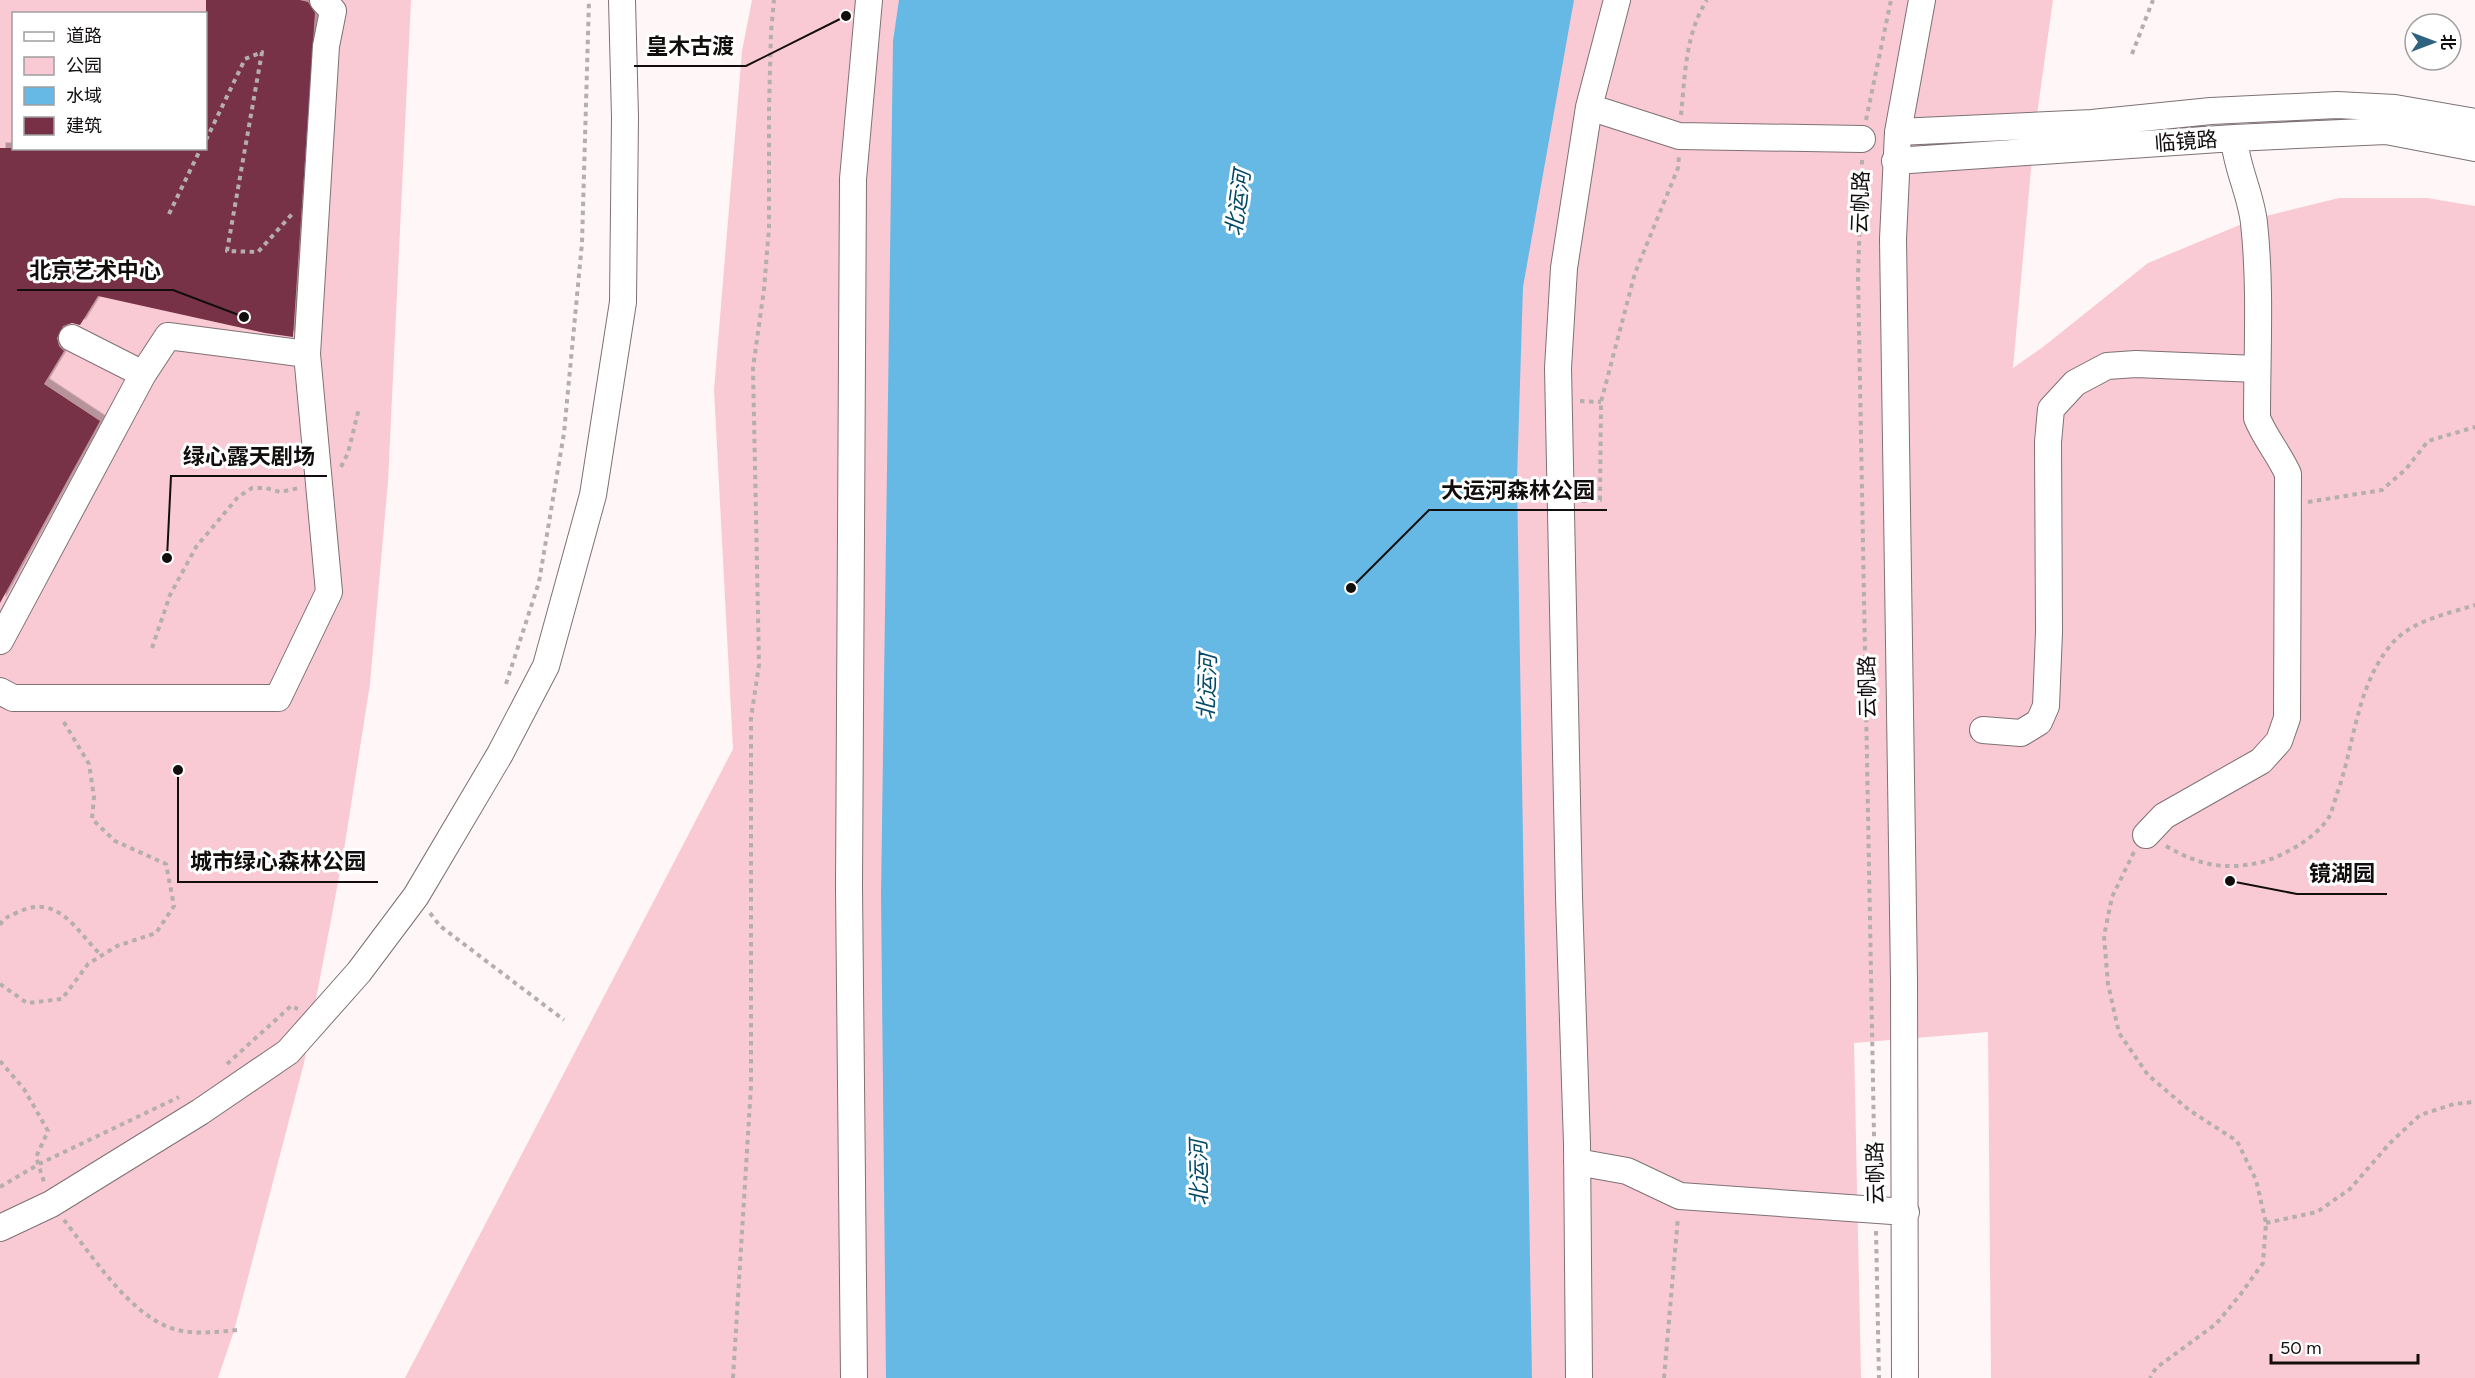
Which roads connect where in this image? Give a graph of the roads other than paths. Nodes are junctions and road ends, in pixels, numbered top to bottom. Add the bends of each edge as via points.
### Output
1 (323, 0) edge
2 (622, 0) edge
3 (869, 0) edge
4 (1617, 0) edge
5 (1922, 0) edge
6 (1589, 107) junction
7 (2475, 122) edge
8 (1898, 132) junction
9 (2234, 138) junction
10 (1862, 139) road end
11 (2475, 148) edge
12 (1895, 161) junction
13 (72, 338) dead end
14 (307, 354) junction
15 (2257, 369) junction
16 (143, 374) junction
17 (0, 641) edge
18 (0, 691) edge
19 (1983, 730) dead end
20 (2146, 835) road end
21 (1577, 1162) junction
22 (1906, 1212) junction
23 (0, 1228) edge
24 (854, 1378) edge
25 (1579, 1378) edge
26 (1905, 1378) edge

1 - 14 street via 333,10 326,46
2 - 23 street via 623,302 593,495 546,666 500,754 416,896 359,972 288,1052 51,1204
3 - 24 street via 853,191 849,887
4 - 6 street
5 - 8 street, 云帆路
6 - 10 street via 1679,136
6 - 21 street via 1564,268 1558,368
7 - 8 street, 临镜路 via 2395,108 2337,105
8 - 12 street, 云帆路
9 - 11 street, 临镜路 via 2386,131
9 - 12 street, 临镜路
9 - 15 street via 2235,158 2254,219 2258,264
12 - 22 street, 云帆路
13 - 16 street
14 - 16 street via 168,336
14 - 18 street via 328,592 278,698 13,698
15 - 19 street via 2107,366 2075,383 2051,409 2046,706 2039,722 2020,733
15 - 20 street via 2257,418 2288,474 2287,718 2279,741 2261,761 2164,816
16 - 17 street
21 - 22 street via 1627,1171 1680,1196
21 - 25 street
22 - 26 street, 云帆路

